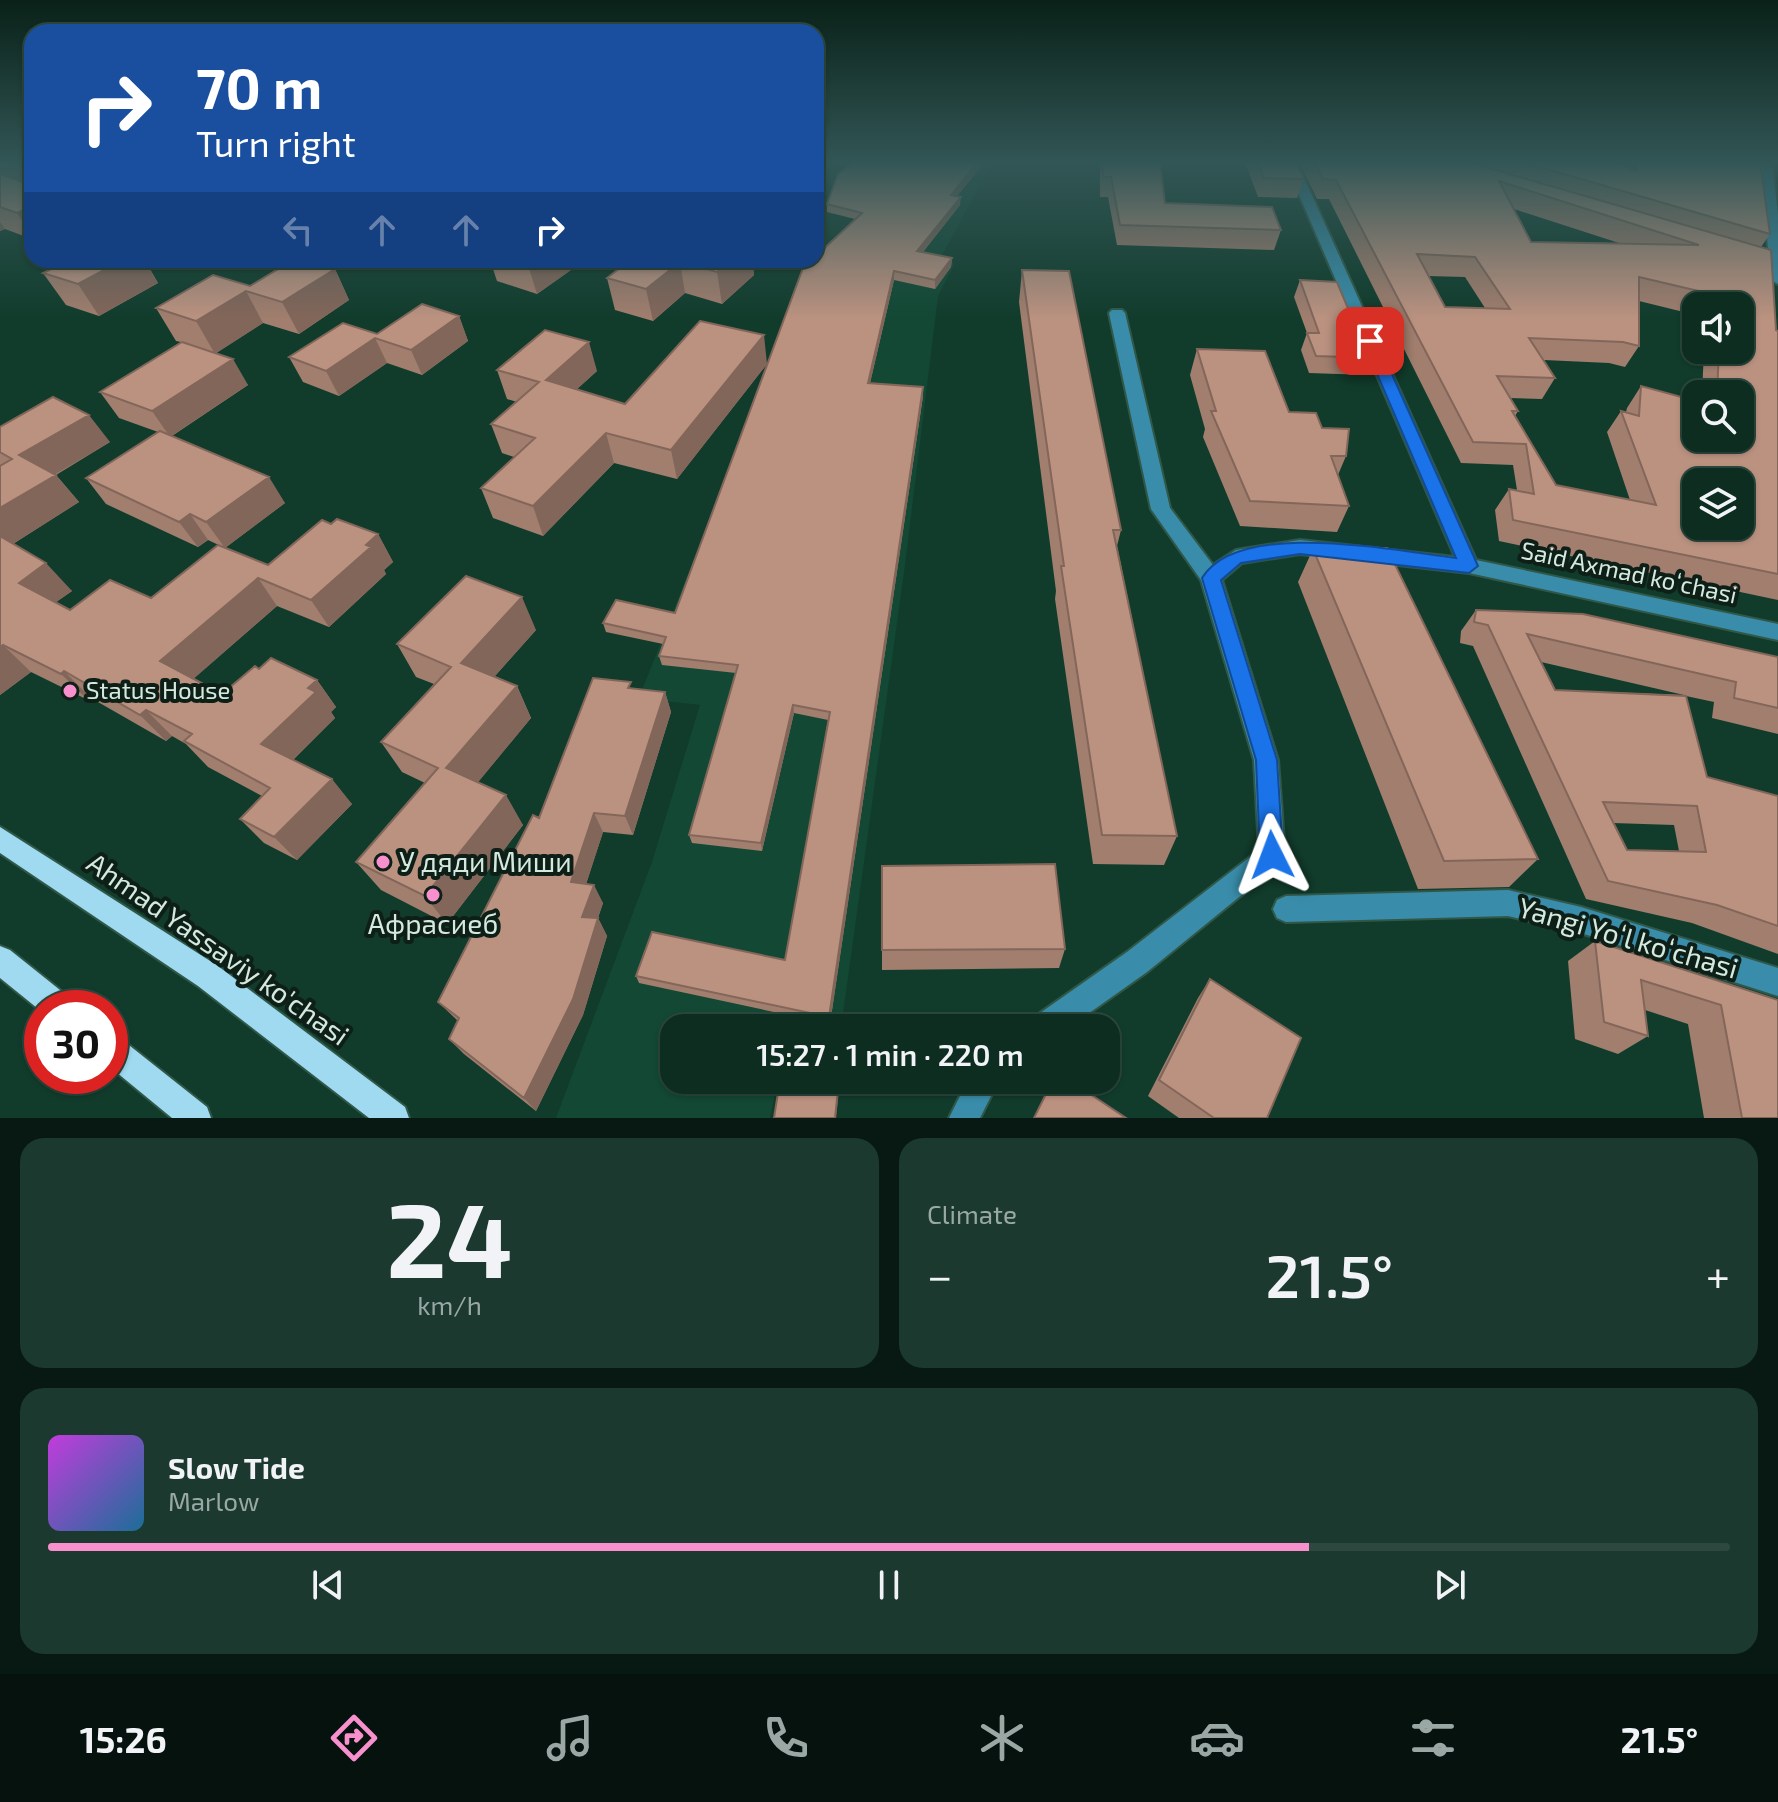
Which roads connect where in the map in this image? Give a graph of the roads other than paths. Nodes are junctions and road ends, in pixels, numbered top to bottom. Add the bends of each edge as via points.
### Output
1 (1314, 214) edge
2 (1769, 214) edge
3 (1773, 270) edge
4 (1117, 313) dead end
5 (1469, 566) junction
6 (1211, 578) junction
7 (1778, 632) edge
8 (0, 839) edge
9 (1286, 909) dead end
10 (0, 960) edge
11 (1778, 982) edge
12 (38, 990) edge
13 (1063, 1014) edge
14 (128, 1063) edge
15 (977, 1094) edge
16 (196, 1118) edge
17 (394, 1118) edge
18 (964, 1118) edge

1 - 5 street
2 - 3 street
4 - 6 street via 1161,509
5 - 6 street, Said Axmad koʻchasi via 1300,547 1236,557
5 - 7 street, Said Axmad koʻchasi
6 - 13 street via 1266,760 1272,855
8 - 17 main road, Ahmad Yassaviy ko'chasi via 208,976
9 - 11 street, Yangi Yoʻl koʻchasi via 1508,903 1581,920
10 - 12 main road
14 - 16 main road
15 - 18 street

